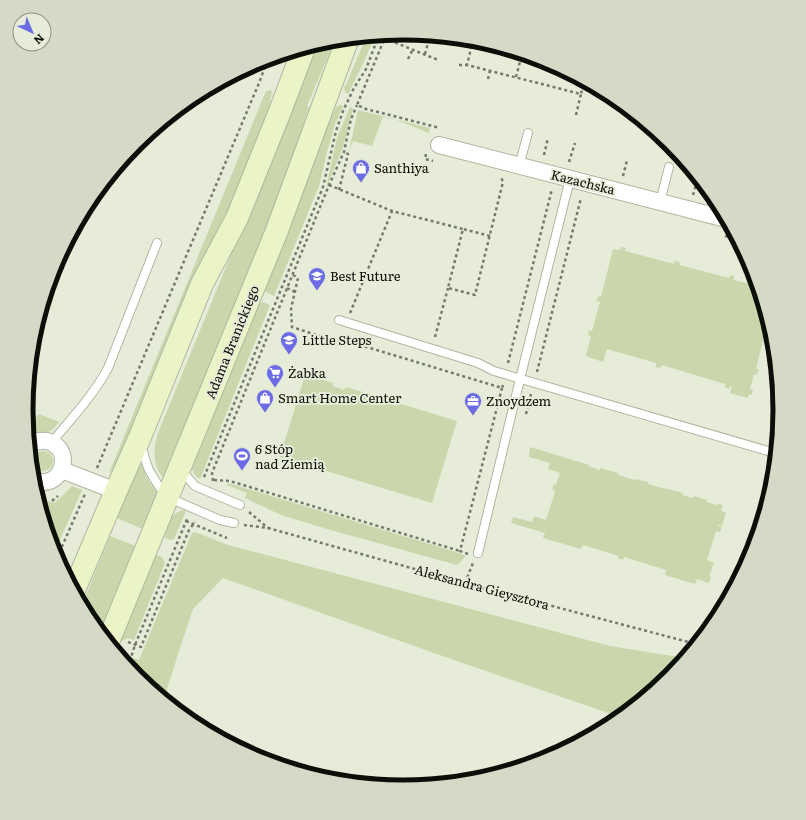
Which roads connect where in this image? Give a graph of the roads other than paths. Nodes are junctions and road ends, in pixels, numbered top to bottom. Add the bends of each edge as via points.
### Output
1 (346, 45) edge
2 (302, 55) edge
3 (528, 133) dead end
4 (432, 144) road end
5 (669, 167) dead end
6 (513, 169) junction
7 (570, 179) junction
8 (662, 195) junction
9 (718, 216) edge
10 (157, 243) dead end
11 (339, 320) dead end
12 (520, 379) junction
13 (140, 437) junction
14 (35, 443) edge
15 (51, 443) junction
16 (770, 452) edge
17 (182, 463) junction
18 (62, 470) junction
19 (40, 483) edge
20 (116, 490) junction
21 (167, 497) junction
22 (240, 505) road end
23 (234, 523) road end
24 (476, 556) road end
25 (77, 584) edge
26 (117, 645) edge

1 - 17 main road, Adama Branickiego via 276,233
2 - 13 main road via 237,218 202,284
3 - 6 lane
4 - 6 street, Kazachska
5 - 8 lane
6 - 7 street, Kazachska
7 - 8 street, Kazachska
7 - 12 lane
8 - 9 street, Kazachska
10 - 15 lane via 102,380
11 - 12 lane via 478,363
12 - 16 lane
12 - 24 lane
13 - 20 main road
13 - 21 lane via 149,470
14 - 15 street
15 - 18 street via 59,448 63,456
17 - 21 main road, Adama Branickiego
17 - 22 lane via 184,473 192,483
18 - 19 street via 56,478
18 - 20 street
20 - 25 main road
21 - 23 lane via 220,520
21 - 26 main road, Adama Branickiego

